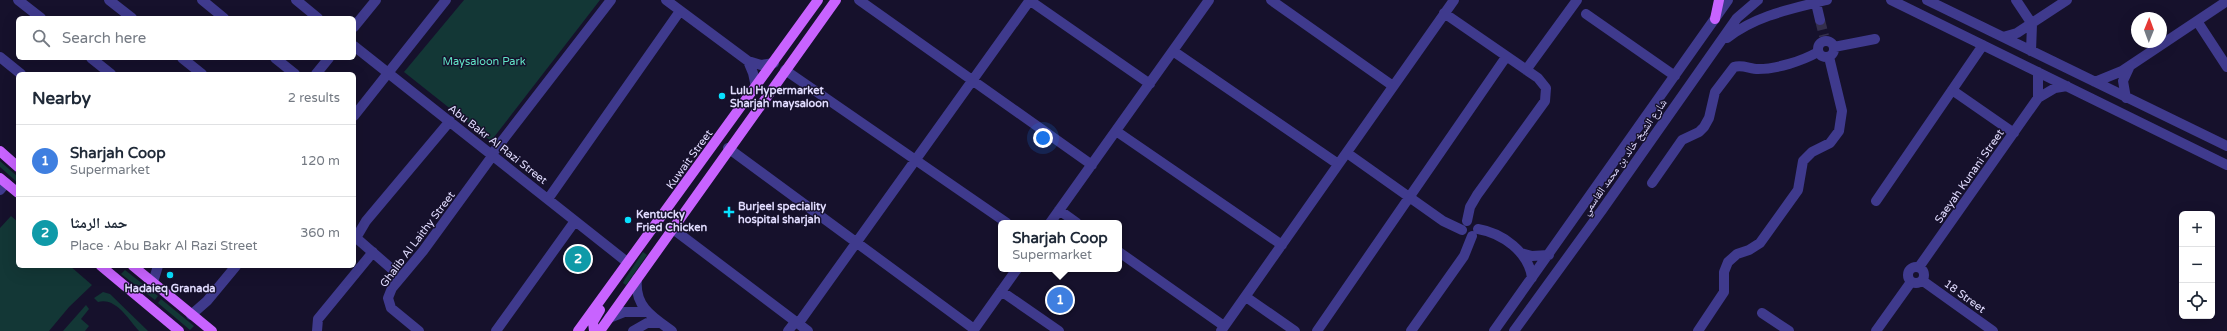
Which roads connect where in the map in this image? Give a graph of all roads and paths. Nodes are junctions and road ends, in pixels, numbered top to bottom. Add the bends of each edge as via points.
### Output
1 (18, 0) edge
2 (109, 0) edge
3 (202, 0) edge
4 (296, 0) edge
5 (376, 0) edge
6 (446, 0) edge
7 (611, 0) edge
8 (666, 0) edge
9 (818, 0) edge
10 (826, 0) edge
11 (836, 0) edge
12 (859, 0) edge
13 (1029, 0) edge
14 (1271, 0) edge
15 (1577, 0) edge
16 (1719, 0) edge
17 (1728, 0) edge
18 (1758, 0) edge
19 (1761, 0) edge
20 (1827, 0) edge
21 (1891, 0) edge
22 (1927, 0) edge
23 (2016, 0) edge
24 (2068, 0) edge
25 (1205, 1) edge
26 (2227, 1) edge
27 (1816, 3) junction
28 (1448, 5) edge
29 (680, 11) junction
30 (1586, 14) dead end
31 (1766, 15) junction
32 (38, 16) edge
33 (129, 16) edge
34 (222, 16) edge
35 (316, 16) edge
36 (1715, 19) junction
37 (1820, 20) tunnel mouth
38 (2197, 21) junction
39 (2032, 24) junction
40 (356, 25) edge
41 (811, 34) junction
42 (2003, 37) junction
43 (1875, 40) dead end
44 (1719, 44) junction
45 (1982, 45) junction
46 (1834, 47) junction
47 (356, 48) edge
48 (1173, 51) junction
49 (2031, 51) junction
50 (1818, 52) junction
51 (0, 57) edge
52 (1506, 57) junction
53 (1829, 57) junction
54 (94, 60) edge
55 (184, 60) edge
56 (277, 60) edge
57 (327, 60) edge
58 (748, 61) junction
59 (774, 63) junction
60 (2131, 66) junction
61 (2227, 67) edge
62 (785, 70) junction
63 (1526, 70) junction
64 (19, 72) edge
65 (108, 72) edge
66 (200, 72) edge
67 (292, 72) edge
68 (318, 72) edge
69 (2038, 72) junction
70 (389, 73) junction
71 (1675, 76) junction
72 (972, 80) junction
73 (2094, 82) junction
74 (1150, 84) junction
75 (1393, 86) junction
76 (2067, 86) junction
77 (756, 87) junction
78 (1952, 90) junction
79 (2038, 98) junction
80 (2126, 98) junction
81 (2121, 113) junction
82 (356, 114) edge
83 (2166, 118) junction
84 (450, 121) junction
85 (1116, 130) junction
86 (2014, 133) junction
87 (2227, 146) edge
88 (728, 148) junction
89 (0, 151) edge
90 (1347, 153) junction
91 (492, 155) junction
92 (914, 160) junction
93 (1338, 164) junction
94 (16, 165) edge
95 (1092, 165) junction
96 (2227, 165) edge
97 (1605, 175) junction
98 (1652, 183) dead end
99 (2, 184) edge
100 (16, 192) edge
101 (1411, 197) junction
102 (548, 199) junction
103 (1876, 201) dead end
104 (1059, 210) junction
105 (1602, 210) junction
106 (1003, 220) edge
107 (1052, 220) edge
108 (1073, 220) edge
109 (575, 221) junction
110 (1465, 226) junction
111 (673, 229) junction
112 (1475, 233) junction
113 (356, 236) edge
114 (356, 238) edge
115 (856, 241) junction
116 (1282, 245) junction
117 (373, 252) junction
118 (1521, 253) junction
119 (1122, 254) edge
120 (1549, 255) junction
121 (627, 262) junction
122 (1919, 267) junction
123 (103, 268) edge
124 (136, 268) edge
125 (157, 268) edge
126 (234, 268) edge
127 (1015, 272) edge
128 (401, 277) junction
129 (1532, 278) junction
130 (637, 279) junction
131 (1922, 281) junction
132 (153, 282) junction
133 (1911, 282) junction
134 (1001, 291) junction
135 (604, 293) junction
136 (1246, 297) junction
137 (647, 312) junction
138 (1762, 313) dead end
139 (192, 315) junction
140 (609, 318) junction
141 (660, 323) junction
142 (796, 323) junction
143 (1223, 329) edge
144 (974, 330) edge
145 (179, 331) edge
146 (212, 331) edge
147 (317, 331) edge
148 (419, 331) edge
149 (496, 331) edge
150 (578, 331) edge
151 (594, 331) edge
152 (600, 331) edge
153 (633, 331) edge
154 (672, 331) edge
155 (788, 331) edge
156 (808, 331) edge
157 (1059, 331) edge
158 (1295, 331) edge
159 (1317, 331) edge
160 (1411, 331) edge
161 (1494, 331) edge
162 (1514, 331) edge
163 (1698, 331) edge
164 (1789, 331) edge
165 (1876, 331) edge
166 (1993, 331) edge

1 - 32 street
2 - 33 street
3 - 34 street
4 - 35 street
5 - 40 street
6 - 70 street
7 - 91 street, Ghalib Al Laithy Street
8 - 29 street
9 - 59 main road, Kuwait Street
10 - 41 main road
11 - 41 main road
12 - 72 street
13 - 72 street
13 - 74 street
14 - 75 street
15 - 63 street
16 - 36 main road
17 - 36 street, شارع الشيخ خالد بن محمد القاسمي
18 - 44 street, شارع الشيخ خالد بن محمد القاسمي via 1737,18
19 - 31 street
20 - 27 street
21 - 45 street
22 - 42 street
23 - 39 street
24 - 39 street
25 - 48 street
26 - 38 street
27 - 31 street
27 - 37 street
28 - 52 street
28 - 75 street
29 - 58 street
29 - 102 street
30 - 71 street
31 - 44 street via 1743,26
36 - 71 street, شارع الشيخ خالد بن محمد القاسمي
38 - 60 street
38 - 61 street
39 - 42 street
39 - 49 street
41 - 62 main road
42 - 49 street
43 - 46 street
44 - 105 street, شارع الشيخ خالد بن محمد القاسمي
45 - 69 street
45 - 78 street
46 - 50 street via 1824,38 1818,46
46 - 53 street
47 - 70 street, Abu Bakr Al Razi Street
48 - 74 street
48 - 93 street
49 - 73 street
50 - 53 street
50 - 98 street via 1768,68 1757,69 1742,65 1734,67 1715,92 1704,128 1682,140
51 - 64 street
52 - 63 street
52 - 101 street
53 - 163 street via 1842,111 1839,131 1830,143 1812,152 1803,162 1798,190 1760,243 1737,254 1728,262 1724,272 1724,292
54 - 65 street
55 - 66 street
56 - 67 street
57 - 68 street
58 - 59 street via 761,65
58 - 77 street
59 - 77 main road, Kuwait Street
60 - 73 street via 2114,76
60 - 80 street via 2123,81
62 - 88 main road
62 - 92 street
63 - 110 street via 1543,82 1547,94 1545,101 1477,195 1470,207
69 - 76 street
69 - 79 street
70 - 82 street
70 - 84 street, Abu Bakr Al Razi Street
71 - 97 street, شارع الشيخ خالد بن محمد القاسمي
72 - 92 street
72 - 95 street
73 - 80 street
74 - 85 street
75 - 90 street
76 - 79 street, Saeyah Kunani Street via 2055,88
76 - 81 street
77 - 121 main road, Kuwait Street
78 - 86 street
78 - 103 street
79 - 86 street, Saeyah Kunani Street
80 - 83 street
81 - 83 street via 2123,106 2128,103
81 - 96 street
83 - 87 street
84 - 91 street, Abu Bakr Al Razi Street
84 - 113 street
85 - 95 street
85 - 116 street
86 - 122 street, Saeyah Kunani Street
88 - 111 main road
88 - 115 street
89 - 94 main road
90 - 93 street
90 - 101 street
91 - 102 street, Abu Bakr Al Razi Street
91 - 128 street, Ghalib Al Laithy Street via 423,251
92 - 106 street
92 - 115 street
93 - 116 street
95 - 104 street
97 - 105 street via 1611,175 1615,182
97 - 120 street, شارع الشيخ خالد بن محمد القاسمي
99 - 100 main road
101 - 110 street via 1443,221
101 - 159 street
102 - 109 street, Abu Bakr Al Razi Street
104 - 107 street
104 - 108 street
105 - 162 street, شارع الشيخ خالد بن محمد القاسمي
109 - 121 street, Abu Bakr Al Razi Street
109 - 149 street
110 - 112 street via 1466,236
110 - 112 street via 1476,223
111 - 130 main road
111 - 142 street
112 - 118 street via 1502,237
112 - 160 street via 1464,256
114 - 117 street
115 - 142 street
115 - 144 street
116 - 136 street
117 - 128 street
117 - 147 street via 318,319
118 - 120 street via 1532,256
118 - 129 street via 1530,267
119 - 143 street
120 - 129 street, شارع الشيخ خالد بن محمد القاسمي
121 - 135 main road, Kuwait Street
122 - 131 street via 1924,272
122 - 133 street via 1911,268 1908,272
123 - 145 main road
124 - 132 main road
125 - 132 street
126 - 139 street
127 - 134 street
128 - 148 street, Ghalib Al Laithy Street via 389,292 389,304 395,313
129 - 161 street, شارع الشيخ خالد بن محمد القاسمي
130 - 137 street via 639,300
130 - 140 main road
131 - 133 street via 1917,284
131 - 166 street, 18 Street
132 - 139 main road
133 - 165 street
134 - 144 street
134 - 157 street
135 - 150 main road, Kuwait Street
135 - 151 main road via 602,306 592,322
136 - 143 street
136 - 158 street
137 - 140 street via 624,312
137 - 141 street
138 - 164 street
139 - 146 main road
140 - 152 main road
141 - 153 street via 647,323
141 - 154 street
142 - 155 street
142 - 156 street

